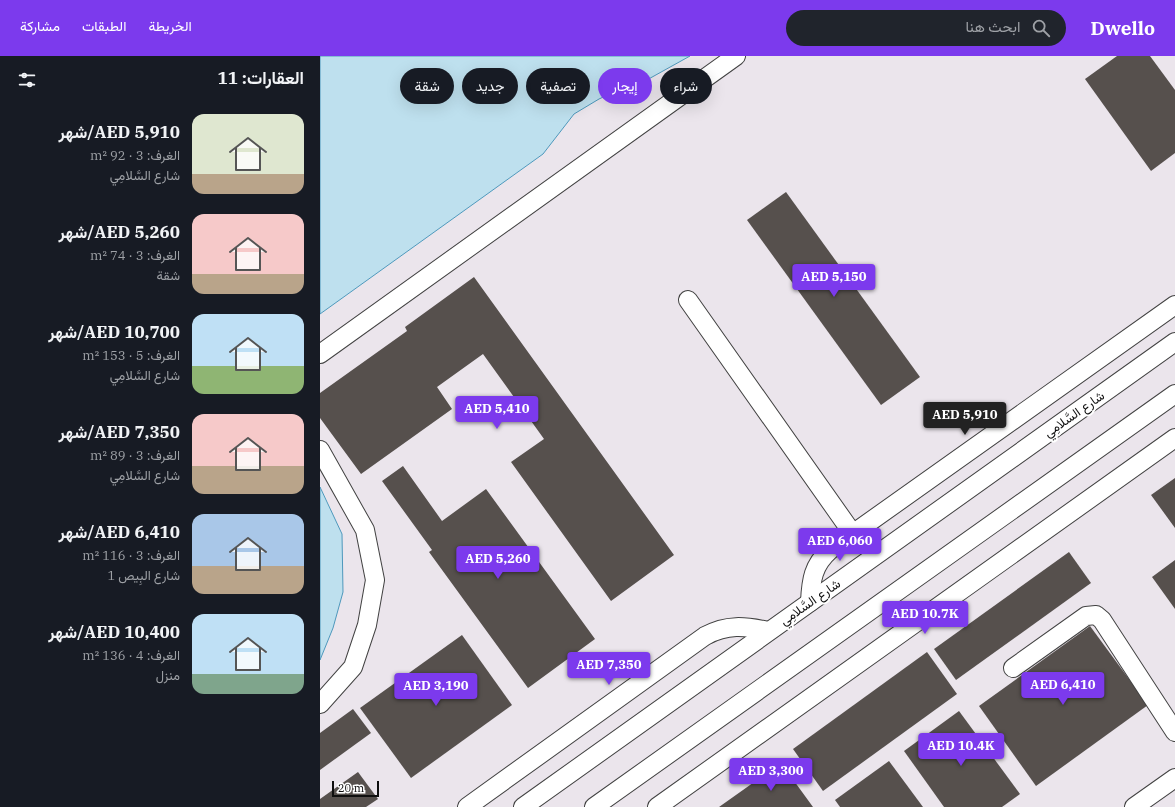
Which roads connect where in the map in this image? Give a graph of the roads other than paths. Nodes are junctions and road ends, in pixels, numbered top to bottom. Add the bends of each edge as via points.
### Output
1 (736, 56) edge
2 (688, 300) dead end
3 (1175, 305) edge
4 (1175, 342) edge
5 (320, 354) edge
6 (1175, 394) edge
7 (1175, 438) edge
8 (320, 450) edge
9 (853, 534) junction
10 (810, 602) junction
11 (768, 632) junction
12 (1013, 668) dead end
13 (320, 704) edge
14 (1175, 732) edge
15 (1175, 778) edge
16 (467, 807) edge
17 (523, 807) edge
18 (594, 807) edge
19 (658, 807) edge
20 (1134, 807) edge

1 - 5 street
2 - 9 street
3 - 9 street
4 - 10 street, شارع السَّلامِي
6 - 18 street
7 - 19 street
8 - 13 street via 365,530 375,580 367,625 353,667
9 - 10 street via 823,556 817,564 813,572
10 - 11 street, شارع السَّلامِي
11 - 16 street via 739,626 727,627 705,636
11 - 17 street, شارع السَّلامِي
12 - 14 street via 1086,616 1096,615 1102,620
15 - 20 street

